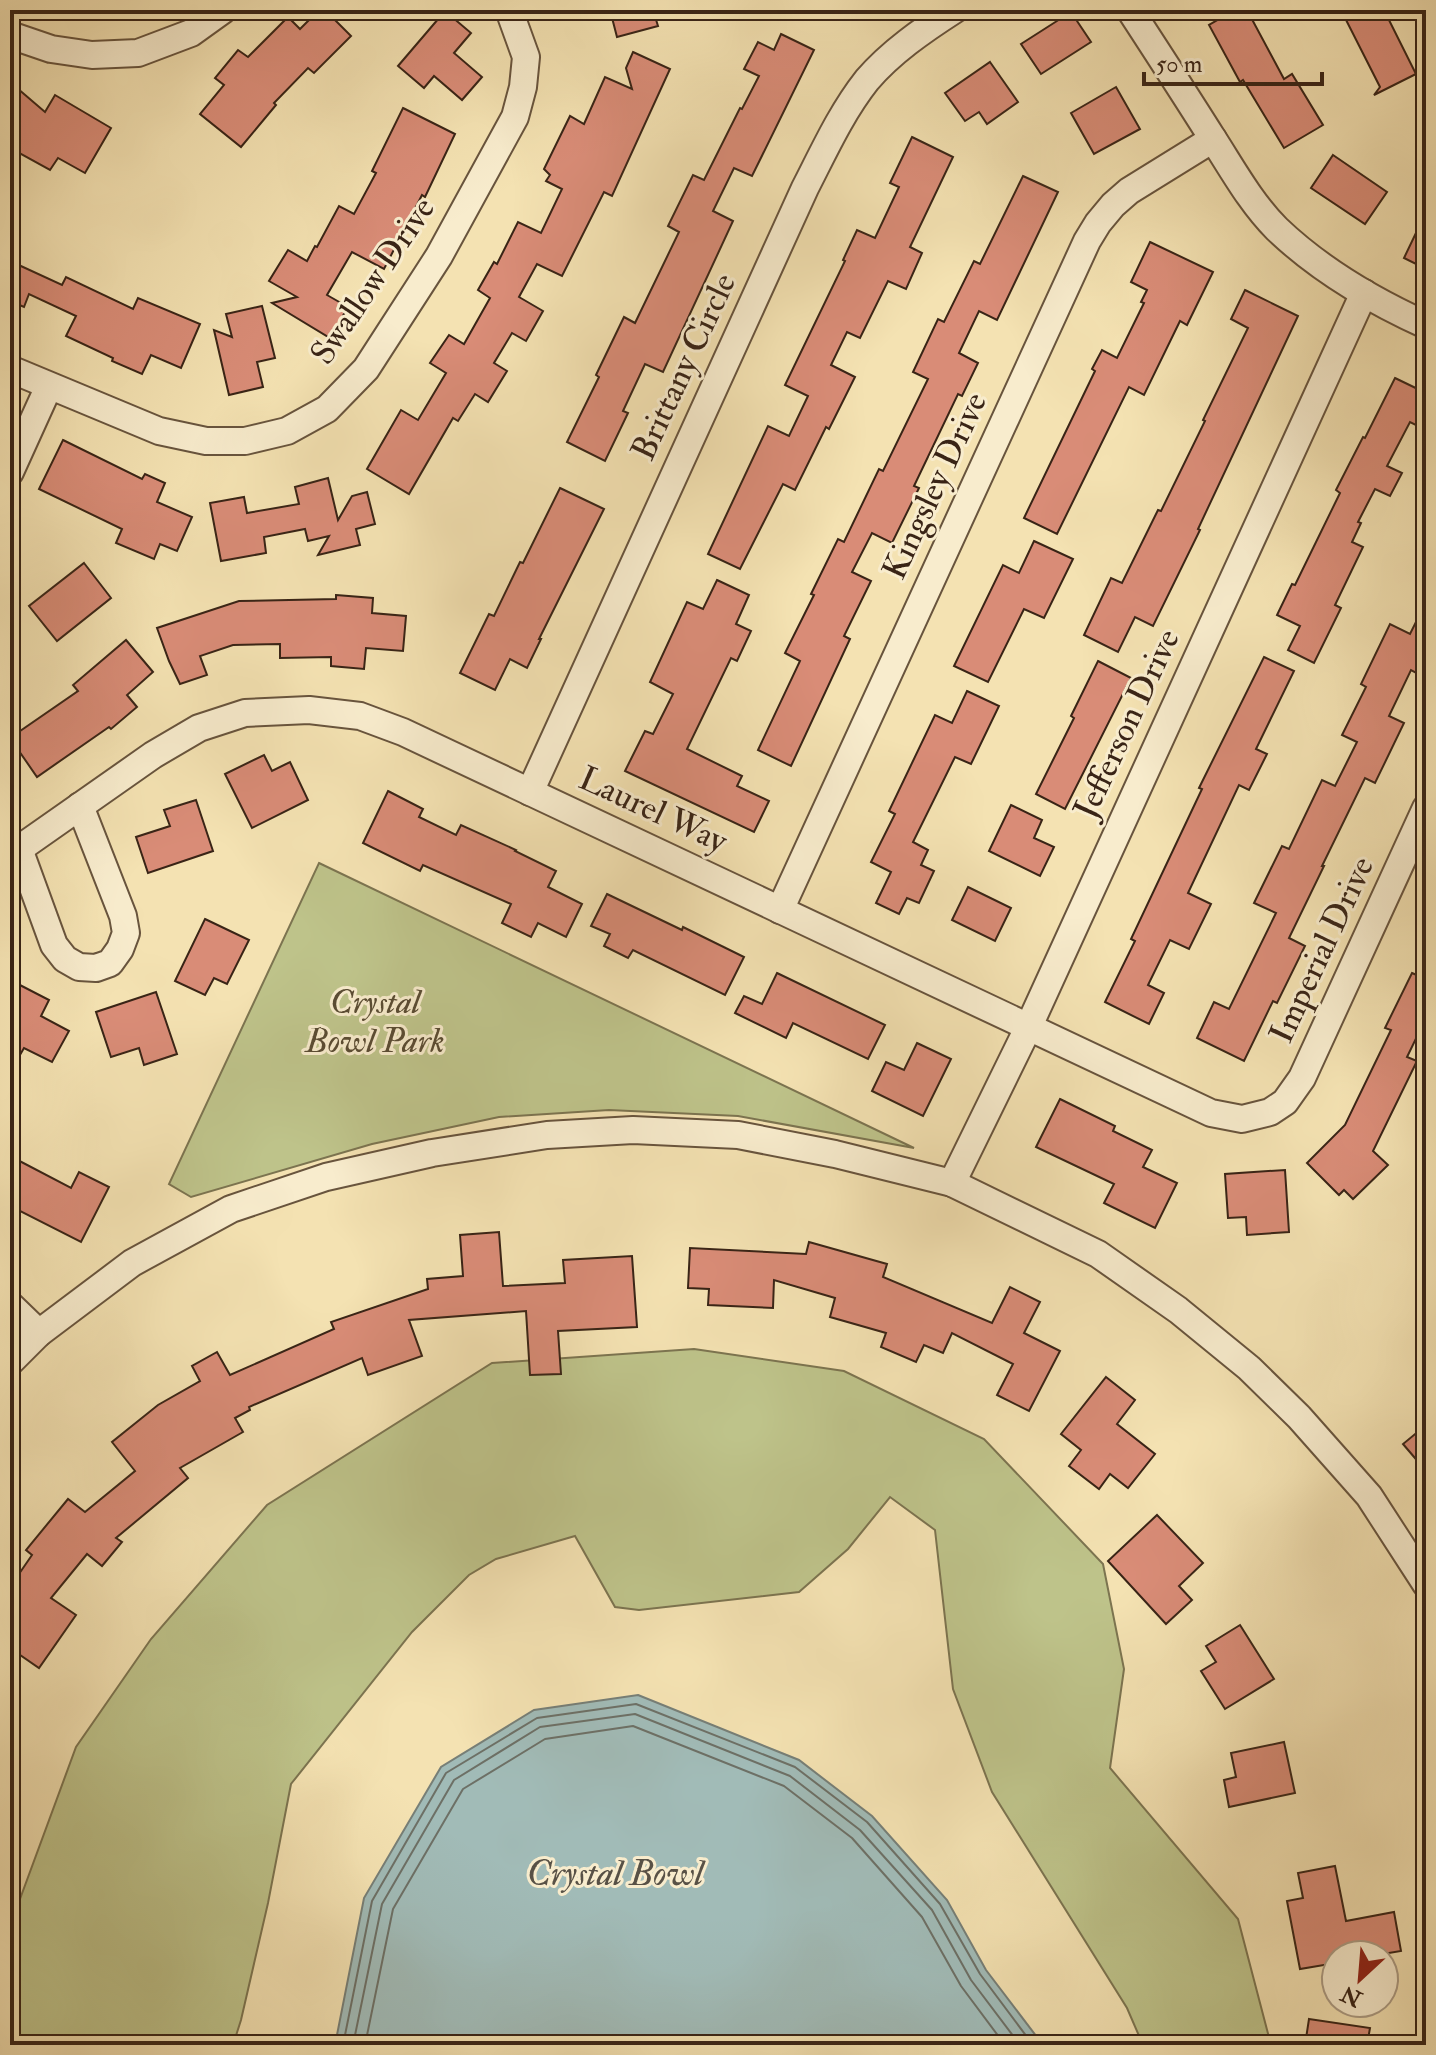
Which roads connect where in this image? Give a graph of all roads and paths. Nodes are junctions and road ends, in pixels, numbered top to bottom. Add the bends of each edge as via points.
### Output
1 (223, 10) edge
2 (509, 10) edge
3 (954, 10) edge
4 (1130, 10) edge
5 (10, 35) edge
6 (1213, 139) junction
7 (1364, 293) junction
8 (1426, 325) edge
9 (10, 369) edge
10 (49, 386) junction
11 (10, 472) edge
12 (530, 792) junction
13 (80, 806) junction
14 (1426, 808) edge
15 (14, 850) edge
16 (780, 910) junction
17 (1029, 1026) junction
18 (1270, 1112) joint
19 (952, 1183) junction
20 (10, 1305) edge
21 (39, 1333) junction
22 (10, 1362) edge
23 (1426, 1584) edge

1 - 5 street via 191,33 138,53 92,55
2 - 10 street, Swallow Drive via 526,57 515,117 439,256 366,369 327,409 287,431 245,441 206,441 159,431
3 - 12 street, Brittany Circle via 916,35 868,79 836,126
4 - 6 street
6 - 7 street via 1276,227 1313,260
6 - 16 street, Kingsley Drive via 1129,191 1087,241
7 - 8 street
7 - 17 street, Jefferson Drive
9 - 10 street, Swallow Drive
10 - 11 street
12 - 13 street, Laurel Way via 360,716 309,710 245,713 199,728
12 - 16 street, Laurel Way
13 - 15 street, Laurel Way
13 - 15 street via 123,916 126,933 110,963 79,967 65,959 54,945
14 - 18 street, Imperial Drive via 1302,1078 1285,1102
16 - 17 street, Laurel Way
17 - 18 street, Laurel Way via 1211,1113 1242,1119
17 - 19 street, Jefferson Drive
19 - 21 street via 738,1135 633,1130 547,1135 432,1153 326,1177 231,1209 132,1263
19 - 23 street via 1098,1254 1249,1368 1369,1496
20 - 21 street
21 - 22 street

